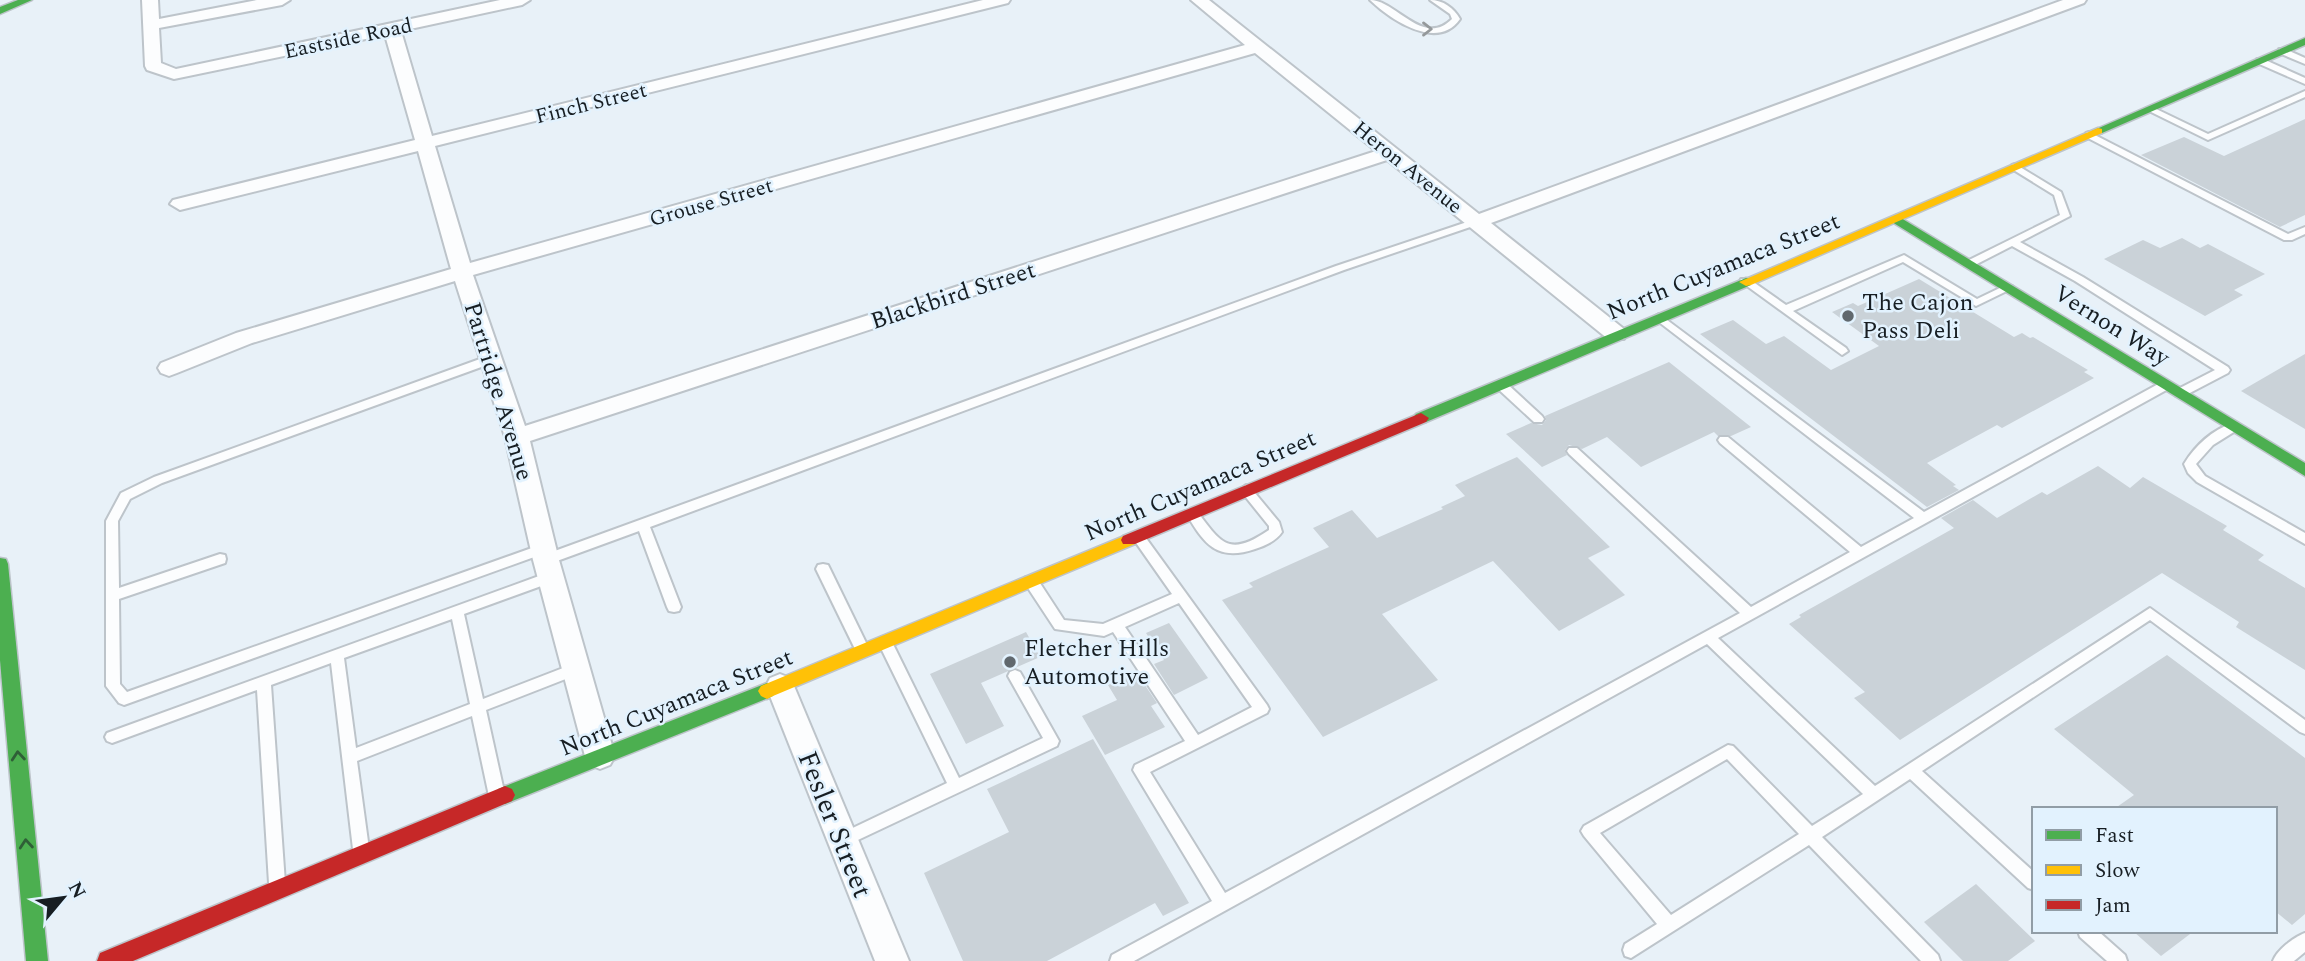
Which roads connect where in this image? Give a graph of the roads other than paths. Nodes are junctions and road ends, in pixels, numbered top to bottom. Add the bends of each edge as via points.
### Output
1 (27, 0) edge
2 (150, 0) edge
3 (282, 0) edge
4 (522, 0) edge
5 (1002, 0) edge
6 (1199, 0) edge
7 (1374, 0) edge
8 (1434, 0) edge
9 (2078, 0) edge
10 (0, 11) edge
11 (151, 25) junction
12 (392, 29) junction
13 (2305, 41) edge
14 (1257, 47) junction
15 (2283, 51) junction
16 (2260, 61) junction
17 (2305, 61) edge
18 (2305, 81) edge
19 (2305, 94) edge
20 (2149, 109) junction
21 (2089, 135) junction
22 (427, 144) junction
23 (1390, 153) junction
24 (2015, 167) junction
25 (180, 204) dead end
26 (1896, 219) junction
27 (1476, 222) junction
28 (2305, 230) edge
29 (2012, 242) junction
30 (1969, 264) junction
31 (462, 272) junction
32 (1745, 281) junction
33 (2008, 288) junction
34 (1785, 310) junction
35 (1659, 317) junction
36 (1616, 334) junction
37 (1842, 351) dead end
38 (491, 359) junction
39 (169, 368) dead end
40 (1499, 383) junction
41 (2173, 389) junction
42 (1538, 419) dead end
43 (2234, 426) junction
44 (517, 437) junction
45 (1724, 440) dead end
46 (1573, 451) dead end
47 (2305, 470) edge
48 (1246, 490) junction
49 (1192, 513) junction
50 (1924, 519) junction
51 (643, 524) junction
52 (1138, 536) junction
53 (2305, 539) edge
54 (1860, 554) junction
55 (220, 559) dead end
56 (546, 562) junction
57 (0, 564) edge
58 (823, 569) dead end
59 (1031, 580) junction
60 (112, 596) junction
61 (1181, 596) junction
62 (674, 607) dead end
63 (457, 611) junction
64 (1749, 614) junction
65 (1116, 625) junction
66 (1708, 637) junction
67 (885, 642) junction
68 (863, 651) junction
69 (337, 655) junction
70 (576, 670) junction
71 (1015, 676) dead end
72 (264, 682) junction
73 (779, 686) junction
74 (478, 707) junction
75 (2305, 728) edge
76 (112, 737) dead end
77 (1195, 743) junction
78 (600, 756) junction
79 (350, 757) junction
80 (1910, 771) junction
81 (956, 786) junction
82 (1874, 794) junction
83 (498, 798) junction
84 (1812, 834) junction
85 (842, 840) junction
86 (362, 855) junction
87 (2032, 881) edge
88 (278, 890) junction
89 (1223, 904) junction
90 (1669, 925) junction
91 (2088, 933) edge
92 (2305, 940) edge
93 (1631, 950) dead end
94 (37, 961) edge
95 (108, 961) edge
96 (892, 961) edge
97 (1118, 961) edge
98 (1932, 961) edge
99 (2119, 961) edge
100 (2281, 961) edge

1 - 10 main road
2 - 11 street
3 - 11 street
4 - 12 street, Eastside Road
5 - 22 street, Finch Street
6 - 14 street, Heron Avenue
7 -> 8 lane via 1415,29 1428,31 1449,26 1456,19
9 - 27 street
11 - 12 street, Eastside Road via 153,66 174,74
12 - 22 street, Partridge Avenue
13 - 15 main road, North Cuyamaca Street
14 - 23 street, Heron Avenue
14 - 31 street, Grouse Street
15 - 16 main road, North Cuyamaca Street
15 - 17 lane
16 - 18 lane
16 - 20 main road, North Cuyamaca Street
19 - 20 lane via 2208,137
20 - 21 main road, North Cuyamaca Street
21 - 24 main road, North Cuyamaca Street
21 - 28 lane via 2288,239
22 - 25 street, Finch Street
22 - 31 street, Partridge Avenue
23 - 27 street, Heron Avenue
23 - 44 street, Blackbird Street
24 - 26 main road, North Cuyamaca Street
24 - 29 lane via 2058,194 2065,216
26 - 30 main road, Vernon Way
26 - 32 main road, North Cuyamaca Street
27 - 36 street, Heron Avenue
27 - 51 lane
29 - 30 lane
29 - 41 lane via 2224,370
30 - 33 main road, Vernon Way
31 - 38 street, Partridge Avenue
31 - 39 street, Grouse Street via 244,338
32 - 34 lane
32 - 35 main road, North Cuyamaca Street
33 - 34 lane via 1976,303 1904,258
33 - 41 main road, Vernon Way
34 - 37 lane
35 - 36 main road, North Cuyamaca Street
35 - 50 lane
36 - 40 main road, North Cuyamaca Street
38 - 44 street, Partridge Avenue
38 - 60 lane via 125,496 112,521
40 - 42 lane
40 - 48 main road, North Cuyamaca Street
41 - 43 main road, Vernon Way
41 - 50 lane
43 - 47 main road, Vernon Way
43 - 53 lane via 2213,437 2193,459 2192,470
44 - 56 street, Partridge Avenue
45 - 54 lane
46 - 64 lane
48 - 49 main road, North Cuyamaca Street
48 - 49 lane via 1276,532 1236,552 1217,546
49 - 52 main road, North Cuyamaca Street
50 - 54 lane
51 - 56 lane
51 - 62 lane
52 - 59 main road, North Cuyamaca Street
52 - 61 lane
54 - 64 lane
55 - 60 lane
56 - 60 lane via 124,699 113,686
56 - 63 lane
56 - 70 street, Partridge Avenue
94 -> 57 main road
58 - 68 lane
59 - 65 lane via 1060,625 1104,630
59 - 67 main road, North Cuyamaca Street
61 - 65 lane
61 - 77 lane via 1262,709
63 - 69 lane
63 - 74 lane
64 - 66 lane
65 - 77 lane
66 - 82 lane
66 - 89 lane
67 - 68 main road, North Cuyamaca Street
67 - 81 lane
68 - 73 main road, North Cuyamaca Street
69 - 72 lane
69 - 79 lane
70 - 74 lane
70 - 78 street, Partridge Avenue
71 - 81 lane via 1052,741
72 - 76 lane
72 - 88 lane
73 - 78 main road, North Cuyamaca Street
73 - 85 street, Fesler Street
74 - 79 lane
74 - 83 lane
75 - 80 lane via 2150,613
77 - 89 lane via 1140,770
78 - 83 main road, North Cuyamaca Street
79 - 86 lane
80 - 82 lane
80 - 87 lane
81 - 85 lane
82 - 84 lane
83 - 86 main road, North Cuyamaca Street
84 - 90 lane
84 - 90 lane via 1728,751 1589,831
84 - 98 lane
85 - 96 street, Fesler Street
86 - 88 main road, North Cuyamaca Street
88 - 95 main road, North Cuyamaca Street
89 - 97 lane
90 - 93 lane
91 - 99 lane
92 - 100 lane

